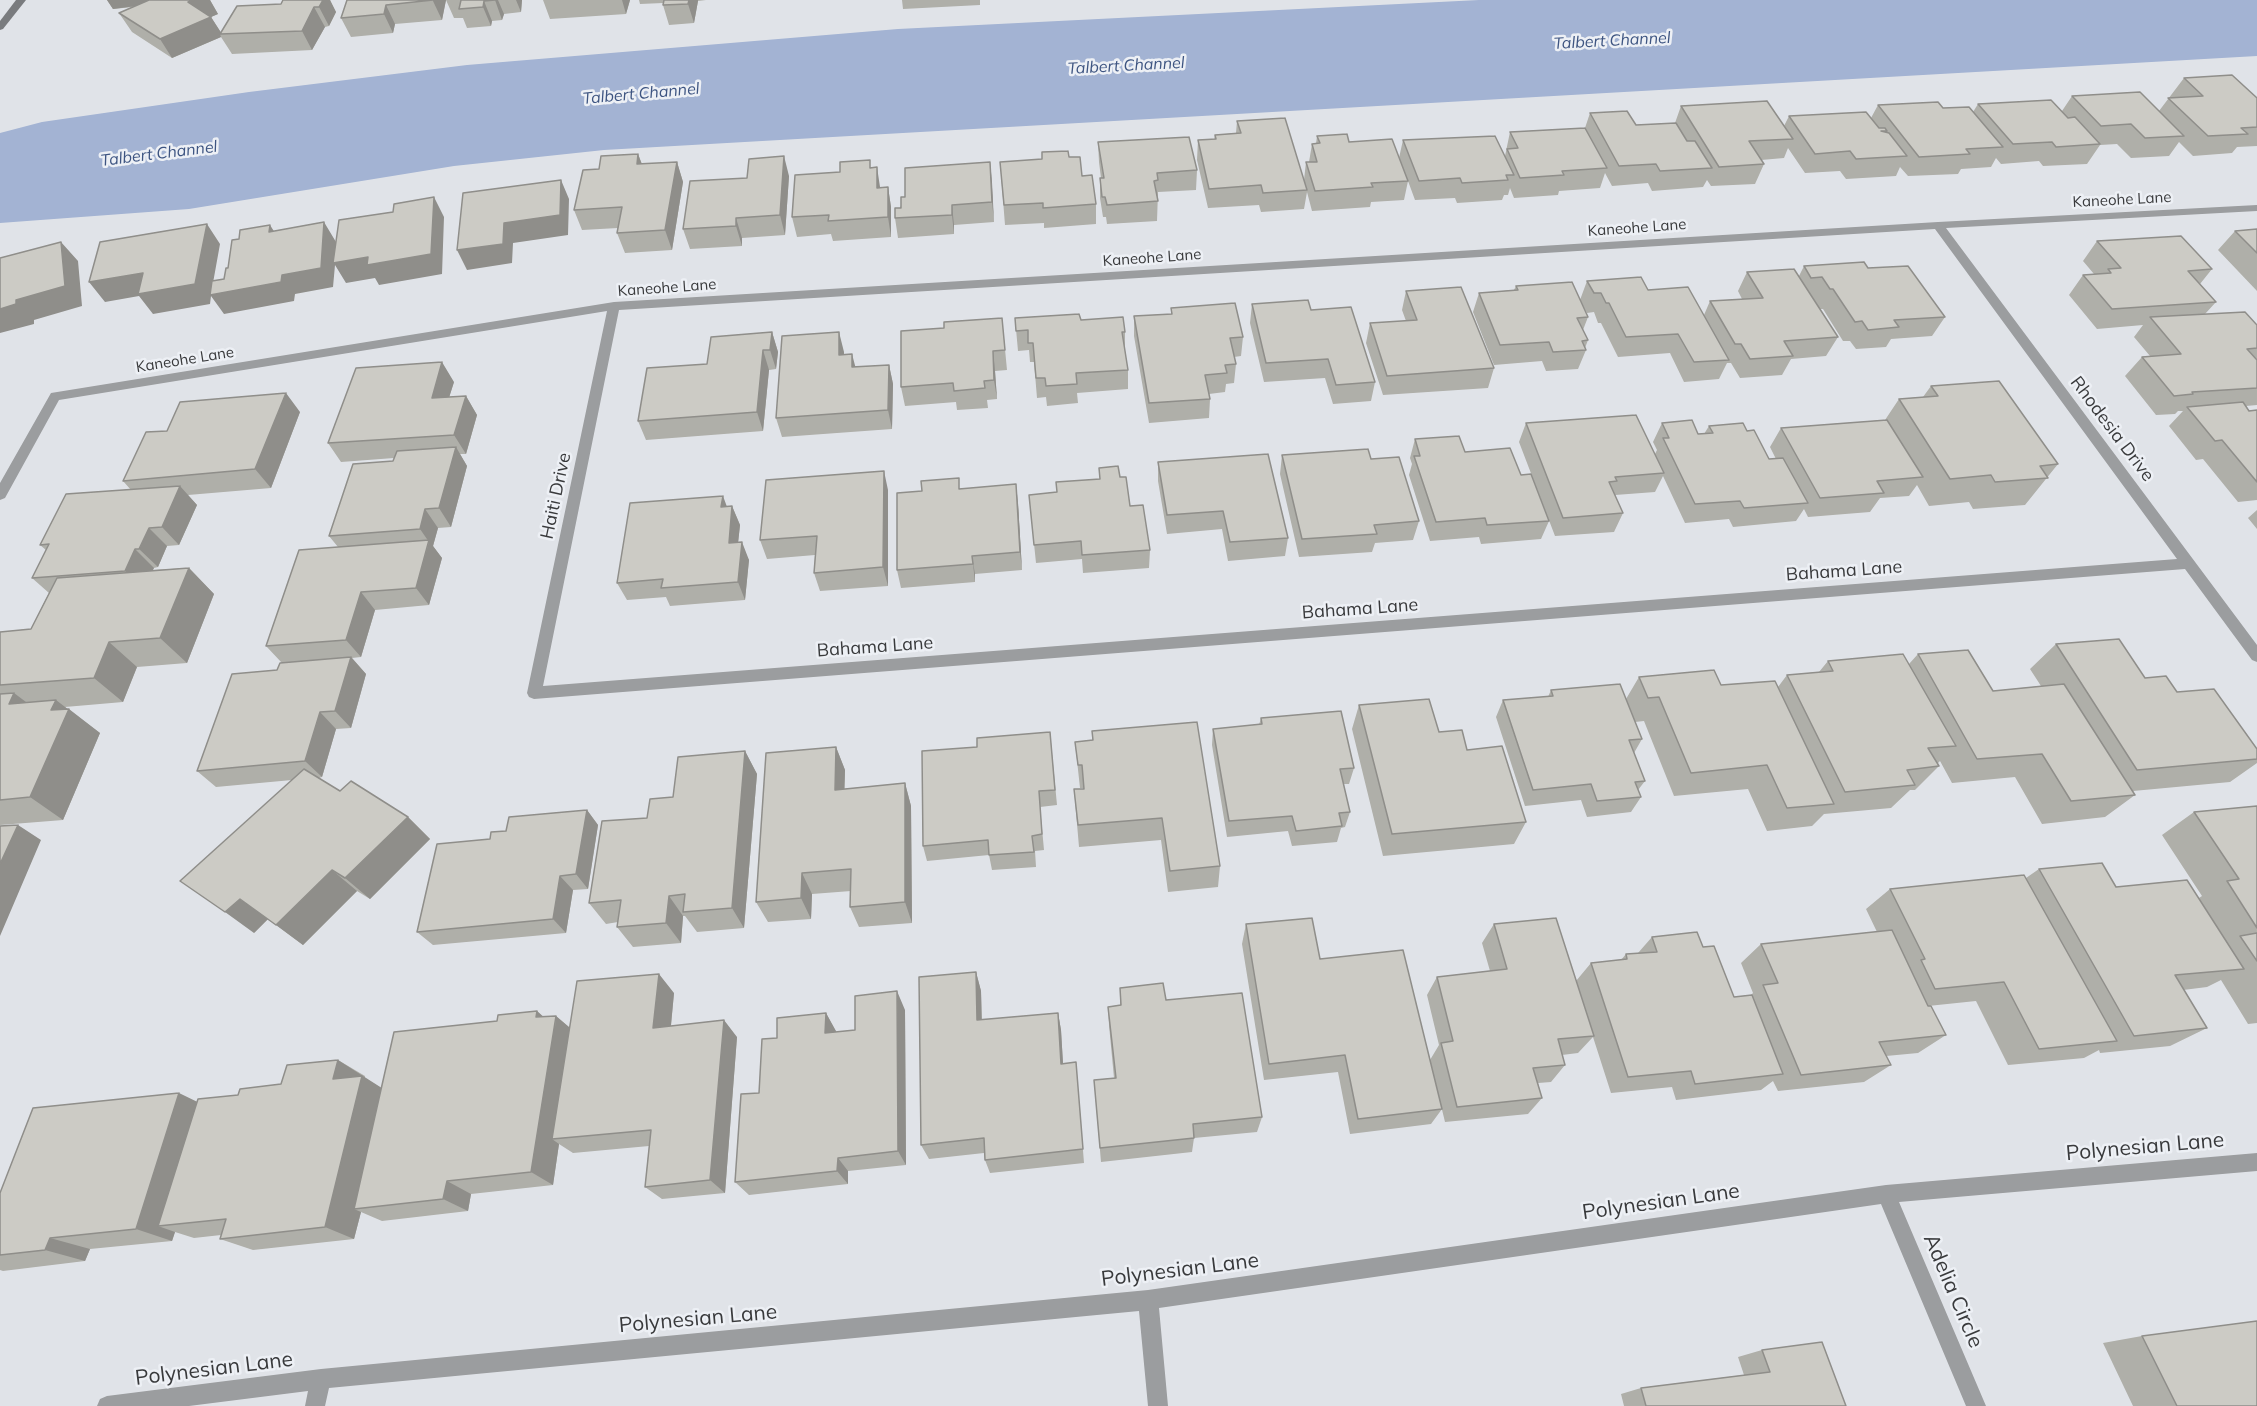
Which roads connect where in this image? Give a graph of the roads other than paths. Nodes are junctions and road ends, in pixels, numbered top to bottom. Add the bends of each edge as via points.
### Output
1 (21, 0) edge
2 (0, 27) edge
3 (2257, 208) edge
4 (1938, 225) junction
5 (614, 306) junction
6 (0, 495) edge
7 (2189, 563) junction
8 (2257, 656) edge
9 (534, 693) joint
10 (2257, 1162) edge
11 (1886, 1194) junction
12 (1148, 1300) junction
13 (321, 1379) junction
14 (107, 1406) edge
15 (315, 1406) edge
16 (1158, 1406) edge
17 (1976, 1406) edge

1 - 2 main road
3 - 4 street, Kaneohe Lane
4 - 5 street, Kaneohe Lane
4 - 7 street, Rhodesia Drive
5 - 6 street, Kaneohe Lane via 55,396
5 - 9 street, Haiti Drive
7 - 8 street, Rhodesia Drive
7 - 9 street, Bahama Lane
10 - 11 street, Polynesian Lane
11 - 12 street, Polynesian Lane
11 - 17 street, Adelia Circle
12 - 13 street, Polynesian Lane
12 - 16 street
13 - 14 street, Polynesian Lane
13 - 15 street

